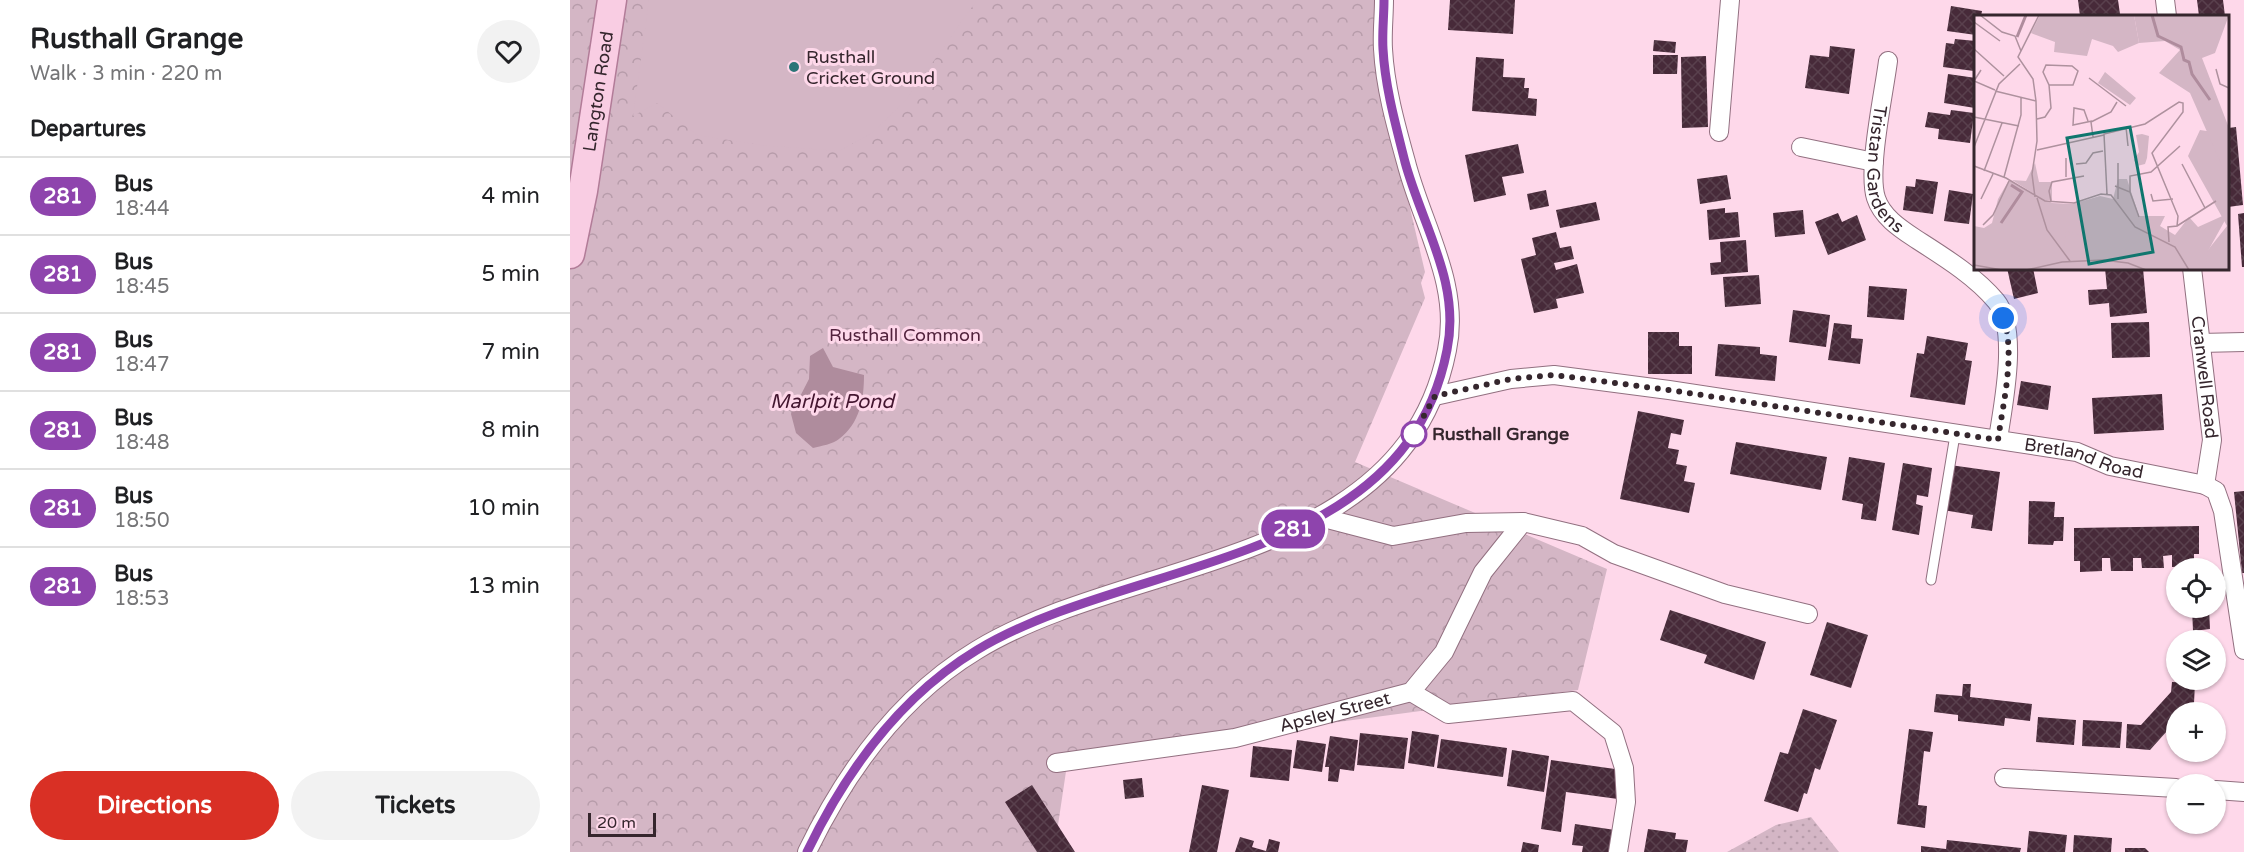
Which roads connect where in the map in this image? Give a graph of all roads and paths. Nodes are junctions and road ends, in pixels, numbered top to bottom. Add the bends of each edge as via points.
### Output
1 (612, 0) edge
2 (1384, 0) edge
3 (1730, 0) edge
4 (2165, 0) edge
5 (2167, 15) edge
6 (1888, 61) dead end
7 (1719, 132) dead end
8 (1801, 147) dead end
9 (1874, 162) junction
10 (570, 254) edge
11 (2193, 270) edge
12 (2244, 342) edge
13 (2200, 343) junction
14 (1435, 396) junction
15 (1955, 435) junction
16 (1998, 440) junction
17 (2205, 485) junction
18 (1320, 517) junction
19 (1523, 522) junction
20 (1931, 580) dead end
21 (1808, 614) dead end
22 (2244, 650) edge
23 (1411, 692) junction
24 (1056, 763) dead end
25 (2004, 778) dead end
26 (2166, 787) edge
27 (2226, 791) edge
28 (2244, 792) edge
29 (807, 852) edge
30 (1618, 852) edge

1 - 10 main road, Langton Road
2 - 14 street via 1383,49 1392,108 1406,165 1444,273 1452,312 1448,350
3 - 7 street
4 - 5 street
6 - 9 street, Tristan Gardens
8 - 9 street
9 - 16 street, Tristan Gardens via 1876,198 1893,224 1971,278 1998,303 2009,333
11 - 13 street, Cranwell Road
12 - 13 street
13 - 17 street, Cranwell Road via 2212,440
14 - 15 street, Bretland Road via 1511,379 1554,375
14 - 18 street via 1406,447 1374,481
15 - 16 street, Bretland Road
15 - 20 lane
16 - 17 street, Bretland Road via 2077,452 2110,466
17 - 22 street via 2216,491 2223,511
18 - 19 street via 1393,536 1466,523
18 - 29 street via 1272,539 1164,578 1029,622 977,650 895,716 866,751
19 - 21 street via 1582,536 1614,554 1725,594
19 - 23 street, Apsley Street via 1484,572 1444,652
23 - 24 street, Apsley Street via 1234,738
23 - 30 street via 1448,714 1573,701 1613,733 1624,768 1626,802
25 - 26 street
27 - 28 street

